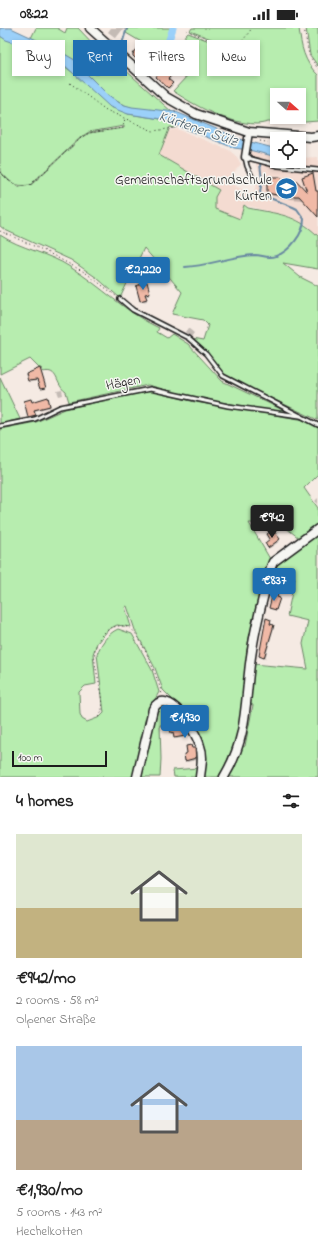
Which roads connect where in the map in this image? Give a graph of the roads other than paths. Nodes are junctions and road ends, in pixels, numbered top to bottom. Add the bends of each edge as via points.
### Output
1 (90, 28) edge
2 (248, 135) junction
3 (318, 136) edge
4 (246, 156) junction
5 (318, 170) edge
6 (253, 179) dead end
7 (120, 300) road end
8 (300, 416) junction
9 (318, 424) edge
10 (0, 426) edge
11 (318, 529) edge
12 (137, 777) edge
13 (200, 777) edge
14 (224, 777) edge

1 - 2 street via 166,97 196,114
2 - 3 street
2 - 4 street
4 - 5 lane via 278,166
4 - 6 lane
7 - 8 lane, Hägen via 133,310 188,338 206,354 223,376
8 - 9 lane, Hägen
8 - 10 lane, Hägen via 228,406 150,389 78,403 35,419
11 - 14 street via 271,566 252,649 244,727 234,758
12 - 13 street via 151,716 156,705 163,701 174,706 197,740 202,754

